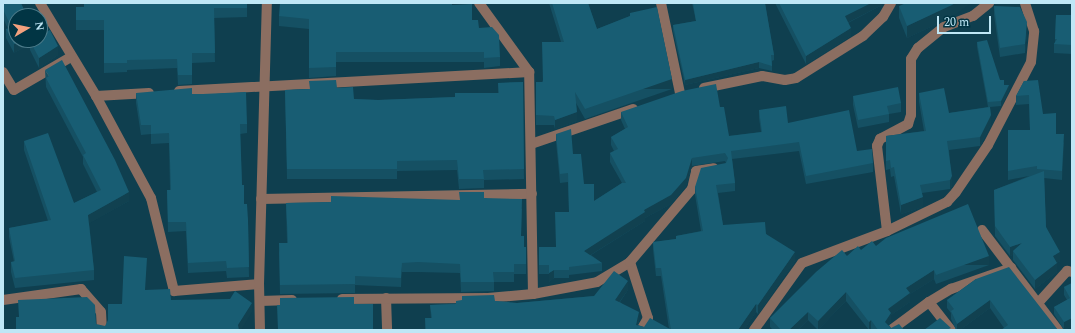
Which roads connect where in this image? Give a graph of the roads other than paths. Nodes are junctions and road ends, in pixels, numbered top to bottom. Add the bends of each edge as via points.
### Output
1 (40, 3) edge
2 (267, 3) edge
3 (479, 3) edge
4 (661, 3) edge
5 (891, 3) edge
6 (989, 3) edge
7 (1025, 3) edge
8 (71, 57) junction
9 (3, 72) edge
10 (529, 72) junction
11 (264, 86) junction
12 (687, 92) junction
13 (96, 96) junction
14 (667, 98) edge
15 (641, 107) edge
16 (531, 144) junction
17 (722, 167) edge
18 (532, 194) junction
19 (261, 199) junction
20 (982, 230) dead end
21 (887, 231) junction
22 (630, 262) junction
23 (1012, 268) junction
24 (1072, 272) edge
25 (259, 284) junction
26 (533, 294) junction
27 (386, 298) junction
28 (331, 299) edge
29 (3, 300) edge
30 (299, 300) edge
31 (260, 301) junction
32 (929, 302) junction
33 (1039, 302) junction
34 (102, 330) edge
35 (260, 330) edge
36 (386, 330) edge
37 (641, 330) edge
38 (754, 330) edge
39 (891, 330) edge
40 (951, 330) edge
41 (1058, 330) edge

1 - 8 street
2 - 11 street
3 - 10 street
4 - 12 street
5 - 12 street via 883,17 863,36 796,78 785,80 762,76
6 - 21 street via 973,16 944,27 918,48 911,59 911,115 908,124 880,139 877,146
7 - 21 street via 1034,31 1031,62 988,145 947,202
8 - 9 street via 14,90
8 - 13 street
10 - 11 street
10 - 16 street
11 - 13 street
11 - 19 street
12 - 14 street
13 - 25 street via 151,198 174,291
15 - 16 street
16 - 18 street
17 - 22 street via 696,171 692,189
18 - 19 street
18 - 26 street
19 - 25 street
20 - 23 street
21 - 38 street via 802,263
22 - 26 street via 597,282
22 - 37 street via 648,318
23 - 32 street via 951,289
23 - 33 street
24 - 33 street via 1067,272
25 - 31 street
26 - 27 street via 488,298
27 - 28 street
27 - 36 street
29 - 34 street via 81,289 101,312
30 - 31 street
31 - 35 street
32 - 39 street
32 - 40 street
33 - 41 street

